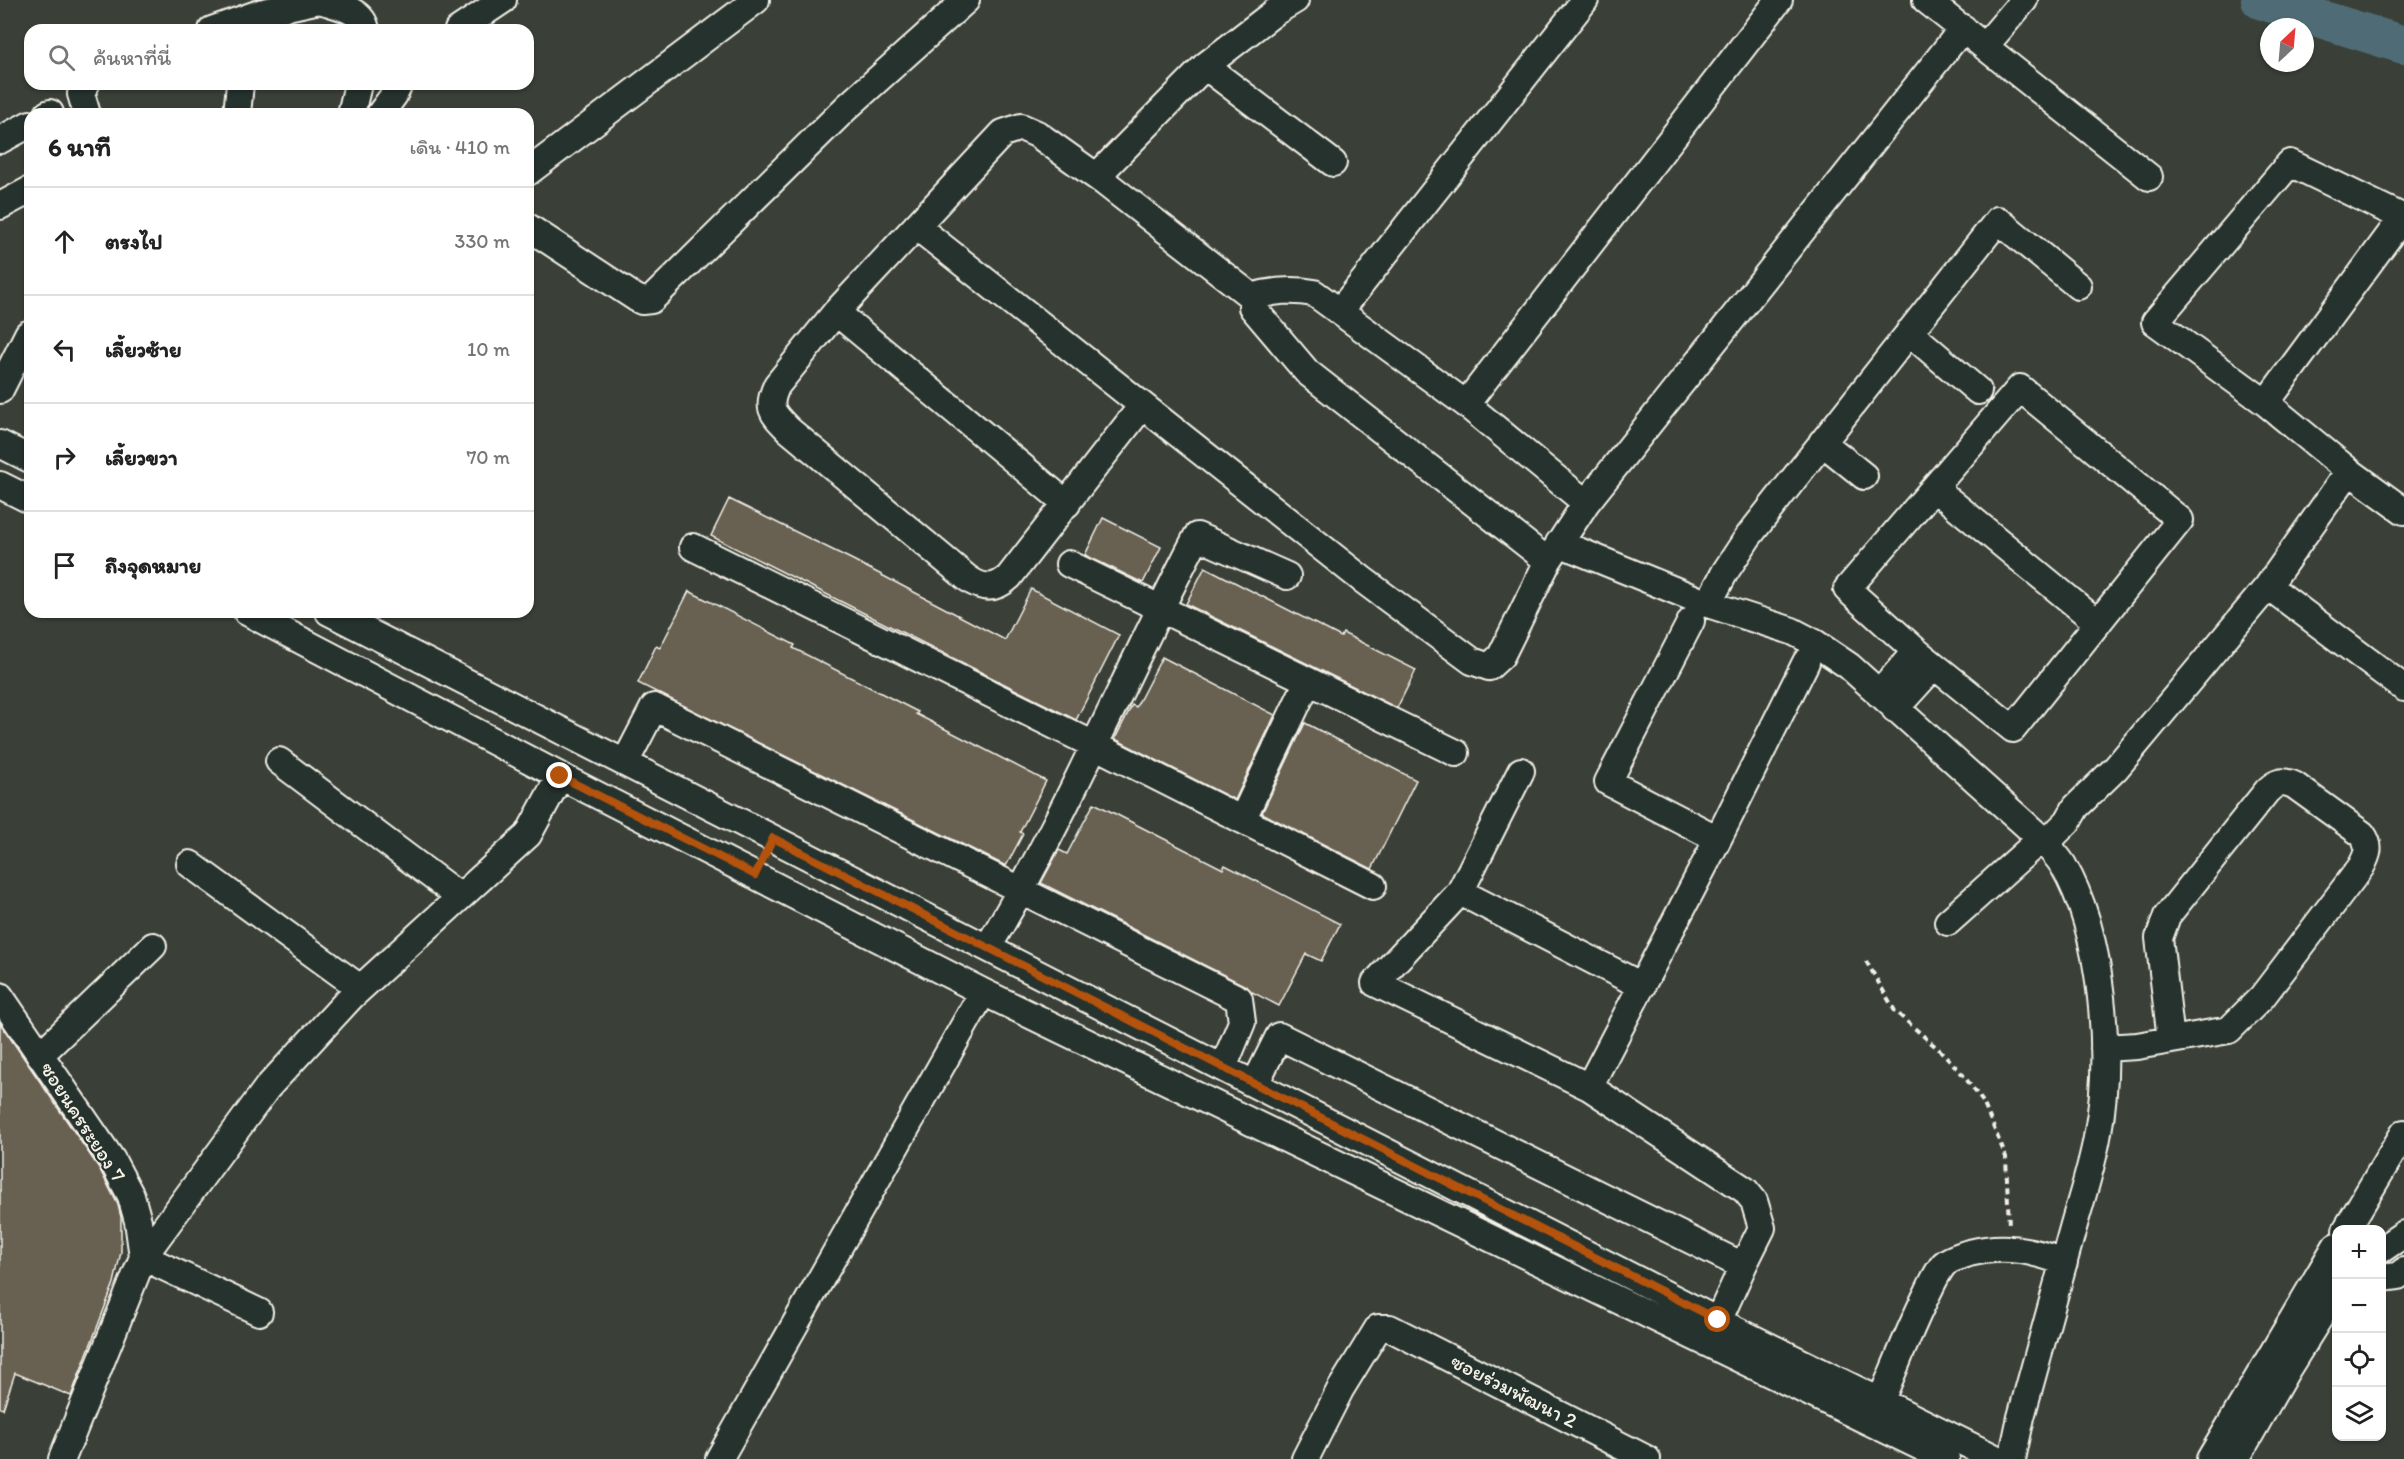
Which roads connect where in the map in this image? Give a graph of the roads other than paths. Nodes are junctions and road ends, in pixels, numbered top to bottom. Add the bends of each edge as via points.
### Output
1 (320, 0) edge
2 (503, 0) edge
3 (756, 0) edge
4 (966, 0) edge
5 (1295, 0) edge
6 (1585, 0) edge
7 (1779, 0) edge
8 (1926, 0) edge
9 (2024, 0) edge
10 (229, 24) edge
11 (365, 24) edge
12 (467, 24) edge
13 (1963, 28) junction
14 (1985, 46) junction
15 (1205, 66) junction
16 (83, 90) edge
17 (239, 90) edge
18 (357, 90) edge
19 (85, 108) edge
20 (238, 108) edge
21 (352, 108) edge
22 (24, 127) edge
23 (0, 140) edge
24 (1333, 163) dead end
25 (534, 167) edge
26 (1097, 177) junction
27 (2149, 177) dead end
28 (24, 192) edge
29 (0, 206) edge
30 (2403, 217) edge
31 (916, 226) junction
32 (534, 231) edge
33 (2078, 286) dead end
34 (1252, 297) junction
35 (1340, 311) junction
36 (836, 312) junction
37 (1909, 332) junction
38 (24, 342) edge
39 (0, 390) edge
40 (1978, 391) dead end
41 (2266, 403) junction
42 (1466, 404) junction
43 (1142, 406) junction
44 (1822, 442) junction
45 (0, 444) edge
46 (24, 456) edge
47 (2349, 471) junction
48 (1864, 476) dead end
49 (0, 485) edge
50 (1934, 488) junction
51 (24, 497) edge
52 (1067, 504) junction
53 (2404, 512) edge
54 (1566, 532) junction
55 (693, 547) dead end
56 (1069, 564) dead end
57 (1287, 576) dead end
58 (2268, 586) junction
59 (1159, 609) junction
60 (1699, 612) junction
61 (257, 618) edge
62 (341, 618) edge
63 (2098, 623) junction
64 (1925, 658) junction
65 (1806, 662) dead end
66 (1308, 681) junction
67 (2404, 688) edge
68 (1887, 702) junction
69 (1095, 745) junction
70 (1456, 753) dead end
71 (279, 761) dead end
72 (625, 763) junction
73 (1521, 771) dead end
74 (560, 776) junction
75 (1242, 820) junction
76 (773, 838) junction
77 (1718, 839) junction
78 (2041, 839) junction
79 (190, 864) dead end
80 (755, 875) junction
81 (1372, 886) dead end
82 (1022, 890) junction
83 (1460, 892) junction
84 (460, 897) junction
85 (1948, 922) dead end
86 (153, 946) dead end
87 (988, 946) junction
88 (1642, 986) junction
89 (360, 988) junction
90 (983, 992) junction
91 (0, 996) edge
92 (2171, 1040) junction
93 (2104, 1048) junction
94 (40, 1055) junction
95 (1223, 1068) junction
96 (1256, 1084) junction
97 (1589, 1087) junction
98 (2404, 1133) edge
99 (2349, 1225) edge
100 (2404, 1234) edge
101 (2386, 1246) edge
102 (2332, 1254) edge
103 (142, 1257) junction
104 (1736, 1262) junction
105 (2064, 1262) junction
106 (2404, 1271) edge
107 (2386, 1278) edge
108 (2332, 1299) edge
109 (259, 1312) dead end
110 (1718, 1320) junction
111 (1880, 1402) junction
112 (62, 1459) edge
113 (718, 1459) edge
114 (1305, 1459) edge
115 (1647, 1459) edge
116 (1946, 1459) edge
117 (1996, 1459) edge
118 (2012, 1459) edge
119 (2210, 1459) edge
120 (2236, 1459) edge

1 - 10 street
1 - 11 street via 355,12
2 - 12 street
3 - 25 street
4 - 32 street via 846,108 651,300 636,298
5 - 15 street
6 - 35 street
7 - 42 street
8 - 13 street
9 - 14 street
13 - 14 street
13 - 54 street
14 - 27 street
15 - 24 street
15 - 26 street
16 - 19 street
17 - 20 street
18 - 21 street
22 - 23 street
26 - 31 street via 1037,134 1014,128 1003,133
26 - 34 street
28 - 29 street
30 - 41 street
30 - 41 street via 2290,163 2155,322
31 - 36 street
31 - 43 street
33 - 37 street via 1998,220
34 - 35 street via 1294,290 1314,293
34 - 54 street via 1252,307 1307,372
35 - 42 street
36 - 52 street
36 - 52 street via 777,385 771,409 789,430 967,578 989,588 1003,582
37 - 40 street
37 - 44 street
38 - 39 street
41 - 47 street
42 - 54 street
43 - 52 street
43 - 54 street via 1363,580 1480,666 1496,663
44 - 48 street
44 - 60 street via 1748,537
45 - 46 street
47 - 53 street
47 - 58 street
49 - 51 street
50 - 63 street
50 - 63 street via 2020,388 2180,520
50 - 64 street via 1847,589
54 - 60 street
55 - 69 street
56 - 59 street
57 - 59 street via 1197,536
58 - 67 street
58 - 78 street via 2116,768 2076,807 2068,821
59 - 66 street
59 - 69 street
60 - 68 street via 1764,620 1792,631 1849,666
60 - 77 street via 1608,782
61 - 74 street
62 - 72 street
63 - 64 street via 2013,729
64 - 68 street
65 - 77 street
66 - 70 street
66 - 75 street
68 - 78 street
69 - 75 street
69 - 82 street
71 - 84 street
72 - 76 street
72 - 82 street via 654,707
73 - 83 street
74 - 80 street
74 - 84 street via 528,835
75 - 81 street
76 - 80 street
76 - 87 street
77 - 88 street
78 - 85 street
78 - 93 street via 2062,865 2091,935
79 - 89 street
80 - 90 street
82 - 87 street
82 - 95 street via 1239,999 1242,1022
83 - 88 street
83 - 97 street via 1375,983
84 - 89 street
86 - 94 street
87 - 95 street
88 - 97 street
89 - 103 street via 267,1088
90 - 113 street
90 - 116 street
91 - 94 street, ซอยนครระยอง 7
92 - 92 street via 2159,938 2167,916 2267,791 2281,782 2294,785 2362,834 2367,841 2366,858 2262,997 2239,1021 2229,1030
92 - 93 street
93 - 105 street via 2098,1132
94 - 103 street, ซอยนครระยอง 7 via 112,1160 131,1196
95 - 96 street
96 - 104 street via 1279,1036
96 - 110 street
97 - 104 street via 1745,1190 1754,1201 1758,1216 1747,1221
98 - 99 street
100 - 101 street
102 - 119 street
103 - 109 street
103 - 112 street
104 - 110 street
105 - 111 street via 2010,1248 1976,1251 1945,1263 1921,1306
105 - 118 street
106 - 107 street
108 - 120 street
110 - 111 street
111 - 117 street
114 - 115 street, ซอยร่วมพัฒนา 2 via 1340,1390 1378,1328 1390,1328

